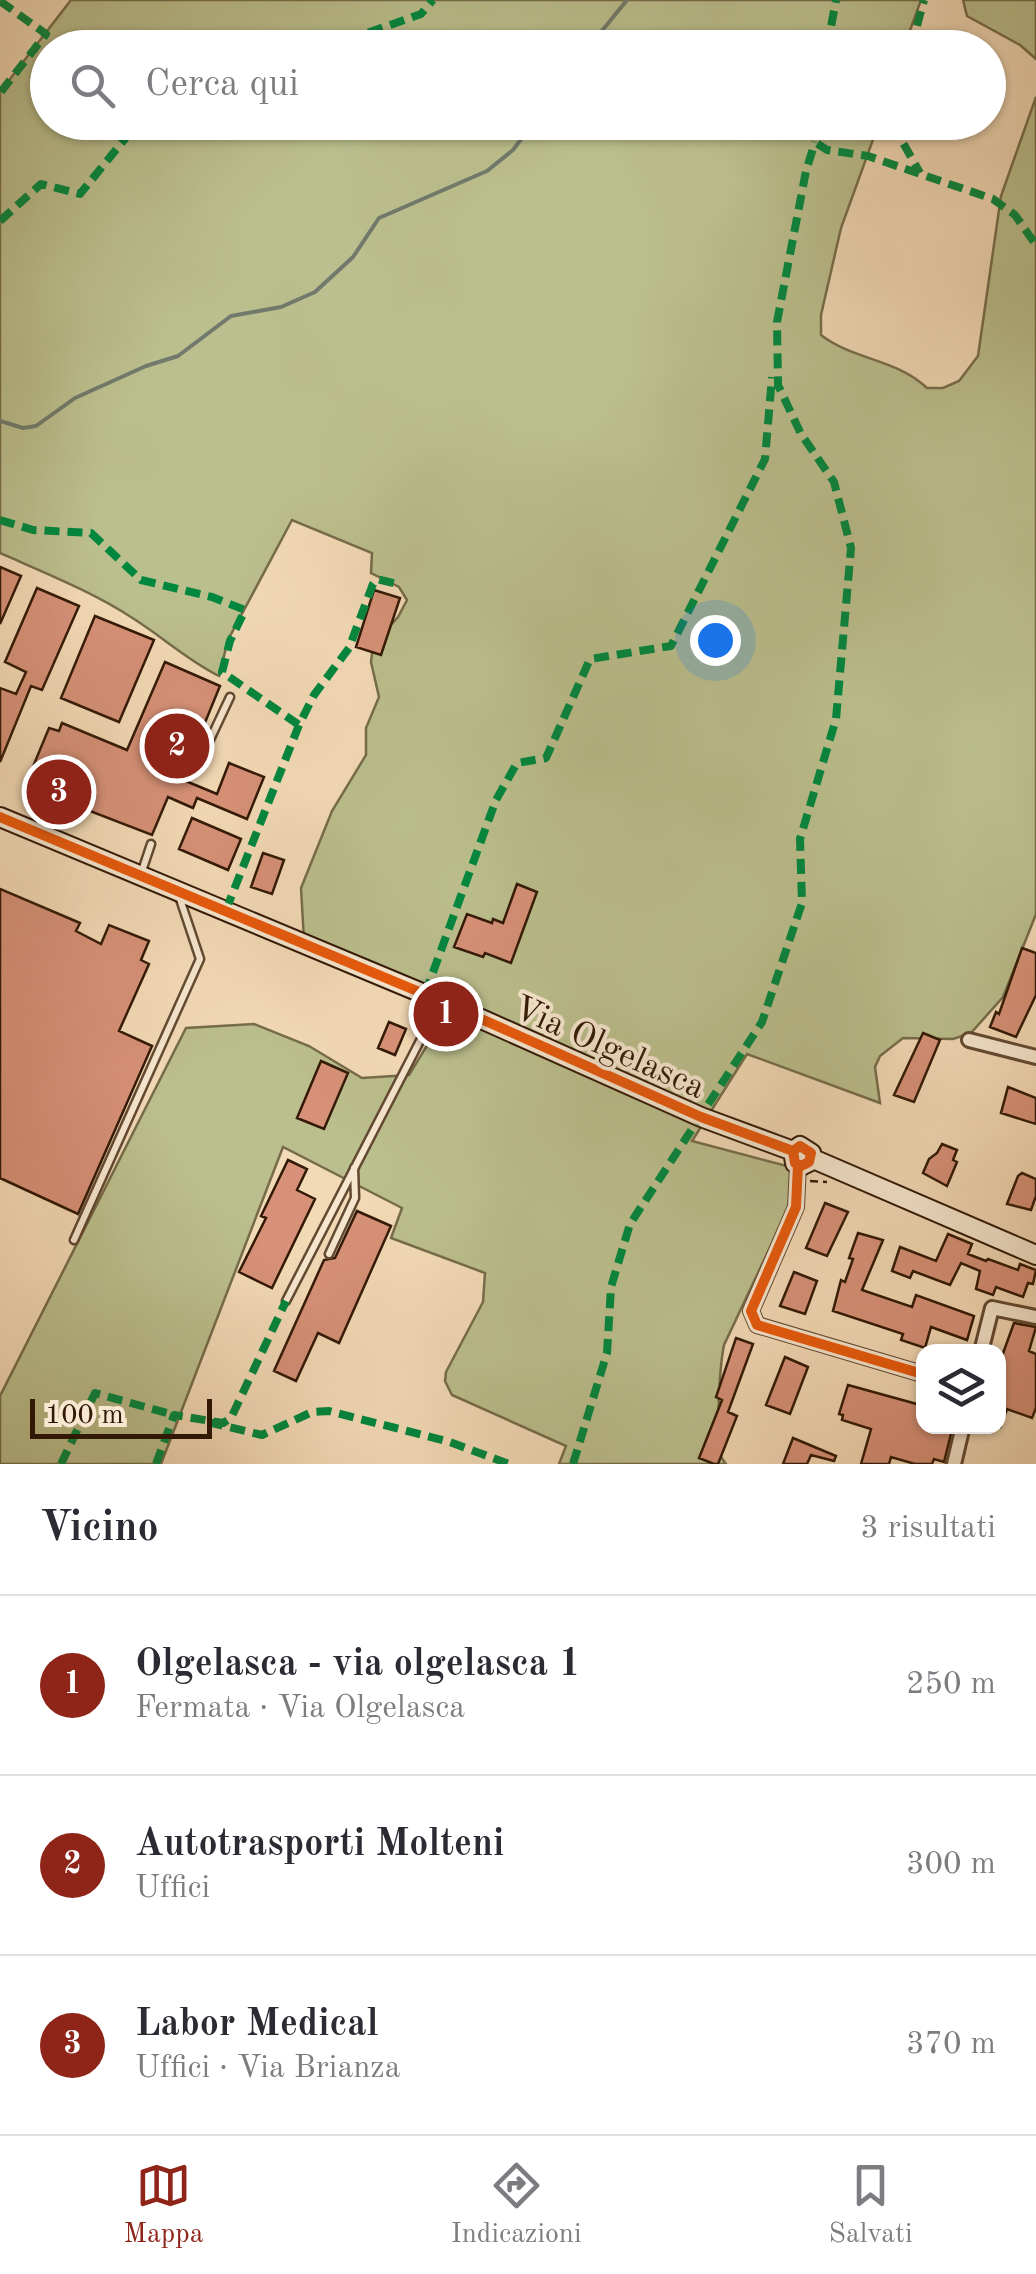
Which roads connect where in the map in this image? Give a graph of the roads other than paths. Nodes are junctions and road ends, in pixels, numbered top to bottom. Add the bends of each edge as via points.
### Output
1 (230, 697) dead end
2 (199, 763) dead end
3 (0, 818) edge
4 (151, 844) dead end
5 (141, 875) junction
6 (178, 890) junction
7 (441, 1001) junction
8 (969, 1040) dead end
9 (1036, 1040) edge
10 (1033, 1056) edge
11 (801, 1158) junction
12 (354, 1167) junction
13 (74, 1240) dead end
14 (329, 1254) dead end
15 (1036, 1255) edge
16 (286, 1301) dead end
17 (1036, 1317) edge
18 (983, 1344) edge
19 (916, 1372) edge
20 (961, 1434) edge
21 (954, 1464) edge

1 - 2 lane
3 - 5 street, Via Olgelasca
4 - 5 lane
5 - 6 street, Via Olgelasca
6 - 7 street, Via Olgelasca
6 - 13 lane via 200,959
7 - 11 street, Via Olgelasca
7 - 12 lane
8 - 10 street
9 - 10 street
11 - 15 street, Via Olgelasca
11 - 19 street via 796,1207 751,1311 753,1321
12 - 14 lane via 354,1198
12 - 16 lane
17 - 18 street via 992,1308
20 - 21 street

